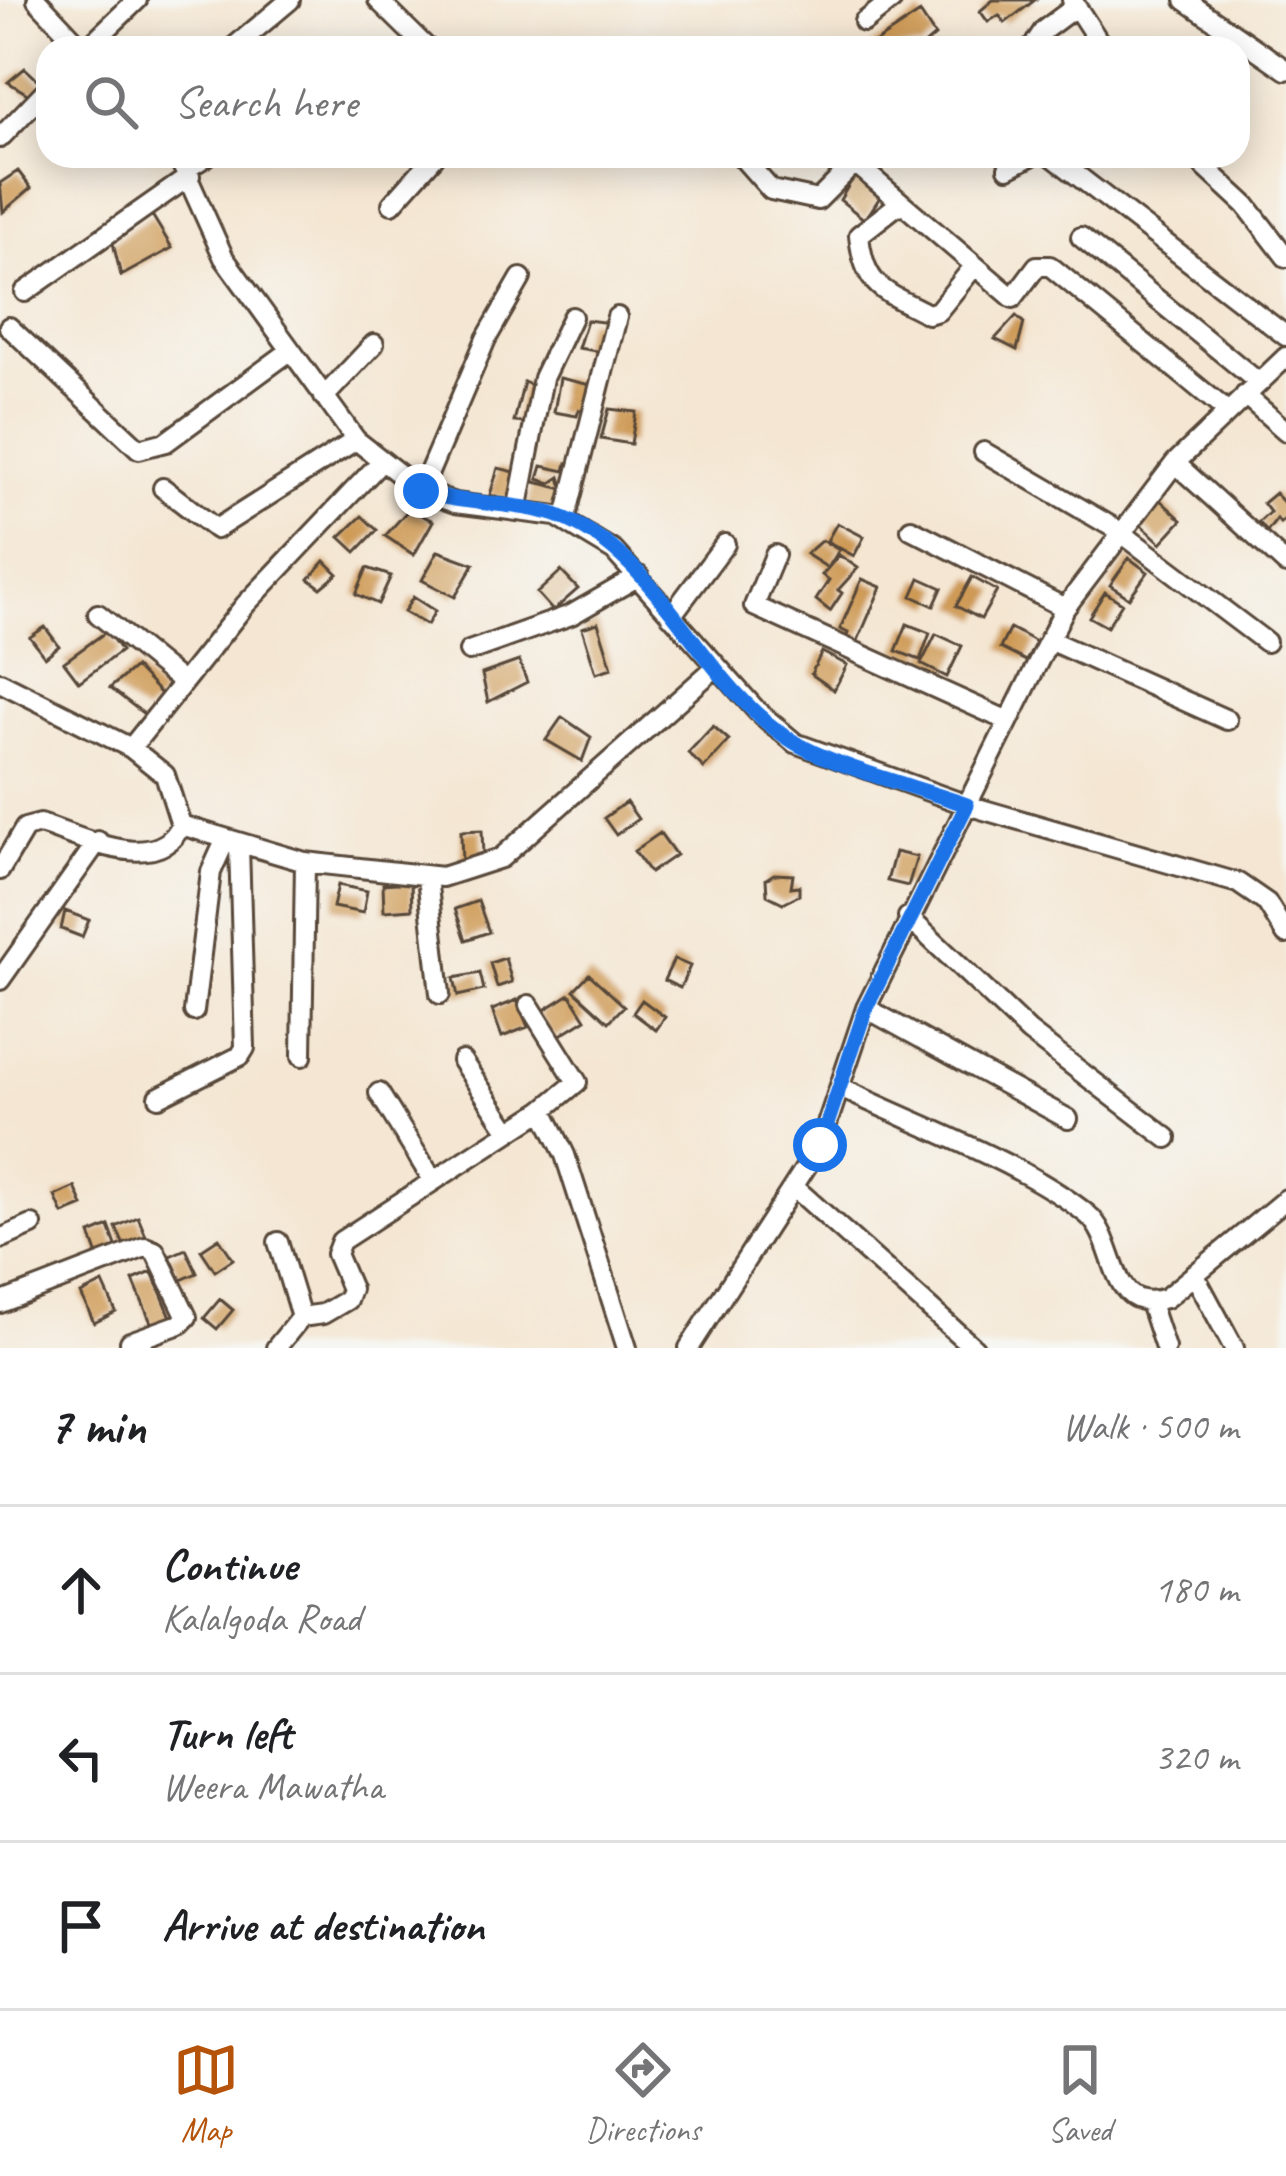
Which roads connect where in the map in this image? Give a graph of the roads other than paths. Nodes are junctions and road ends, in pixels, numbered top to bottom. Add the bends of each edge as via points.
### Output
1 (37, 0) edge
2 (137, 0) edge
3 (290, 0) edge
4 (378, 0) edge
5 (892, 0) edge
6 (1185, 0) edge
7 (1074, 3) edge
8 (864, 22) dead end
9 (72, 36) edge
10 (97, 36) edge
11 (247, 36) edge
12 (415, 36) edge
13 (1040, 36) edge
14 (1095, 36) edge
15 (1237, 36) edge
16 (1250, 45) edge
17 (1286, 70) edge
18 (36, 100) edge
19 (0, 138) edge
20 (184, 168) edge
21 (185, 168) edge
22 (424, 168) edge
23 (754, 168) edge
24 (850, 168) edge
25 (861, 168) edge
26 (1068, 168) edge
27 (1205, 168) edge
28 (900, 203) junction
29 (392, 204) dead end
30 (1081, 236) dead end
31 (1286, 257) edge
32 (972, 268) junction
33 (521, 278) dead end
34 (25, 292) dead end
35 (572, 316) dead end
36 (616, 317) dead end
37 (9, 327) dead end
38 (1286, 336) edge
39 (374, 344) dead end
40 (290, 352) junction
41 (1286, 357) edge
42 (1251, 389) junction
43 (324, 397) junction
44 (1228, 412) junction
45 (1286, 431) edge
46 (356, 440) junction
47 (984, 452) dead end
48 (380, 463) junction
49 (1175, 463) junction
50 (163, 488) dead end
51 (421, 491) junction
52 (518, 511) junction
53 (565, 521) junction
54 (911, 529) dead end
55 (1119, 531) junction
56 (725, 544) dead end
57 (775, 555) dead end
58 (1286, 564) edge
59 (639, 576) junction
60 (1065, 608) junction
61 (98, 614) dead end
62 (671, 616) junction
63 (1049, 640) junction
64 (1266, 642) dead end
65 (469, 651) dead end
66 (716, 667) junction
67 (0, 682) edge
68 (182, 682) junction
69 (1227, 720) dead end
70 (1008, 721) junction
71 (131, 748) junction
72 (967, 805) junction
73 (181, 825) junction
74 (98, 841) junction
75 (232, 843) junction
76 (305, 862) junction
77 (0, 870) edge
78 (428, 877) junction
79 (1286, 890) edge
80 (1267, 903) junction
81 (908, 917) junction
82 (1286, 934) edge
83 (0, 980) edge
84 (440, 994) dead end
85 (529, 1005) dead end
86 (866, 1008) junction
87 (194, 1011) dead end
88 (302, 1056) dead end
89 (462, 1061) dead end
90 (841, 1088) junction
91 (380, 1093) dead end
92 (159, 1096) dead end
93 (543, 1110) junction
94 (1068, 1119) dead end
95 (509, 1131) junction
96 (1167, 1138) dead end
97 (432, 1179) junction
98 (795, 1188) junction
99 (1286, 1199) edge
100 (32, 1225) dead end
101 (0, 1239) edge
102 (278, 1242) dead end
103 (1194, 1274) junction
104 (0, 1303) edge
105 (1150, 1303) junction
106 (301, 1317) junction
107 (130, 1342) dead end
108 (276, 1348) edge
109 (627, 1348) edge
110 (689, 1348) edge
111 (974, 1348) edge
112 (1165, 1348) edge
113 (1234, 1348) edge

1 - 9 street
2 - 10 street
3 - 11 street
4 - 12 street
5 - 8 street
6 - 15 street
7 - 13 street
7 - 14 street
16 - 17 street
18 - 19 street
20 - 34 street
21 - 40 street via 224,258
22 - 29 street
23 - 24 street via 785,197 818,200
25 - 28 street
26 - 38 street
27 - 31 street
28 - 32 street
28 - 32 street via 859,235 862,270 879,288 928,314
30 - 42 street
32 - 44 street via 1012,298 1037,266 1050,266
33 - 51 street
35 - 52 street via 543,378
36 - 53 street
37 - 40 street via 139,449 166,442
39 - 43 street
40 - 43 street
41 - 42 street
42 - 44 street
42 - 45 street
43 - 46 street
44 - 49 street
46 - 48 street
46 - 50 street via 216,529
47 - 55 street
48 - 51 street
48 - 68 street
49 - 55 street
49 - 58 street
51 - 52 street
52 - 53 street
53 - 59 street
54 - 60 street
55 - 60 street
55 - 64 street
56 - 62 street
57 - 70 street via 754,606
59 - 62 street
59 - 65 street via 571,615
60 - 63 street
61 - 68 street
62 - 66 street
63 - 69 street
63 - 70 street
66 - 72 street via 795,742
66 - 78 street via 501,858
67 - 71 street
68 - 71 street
70 - 72 street
71 - 73 street via 165,775
72 - 80 street via 1191,866
72 - 81 street
73 - 74 street via 159,849 136,853
73 - 75 street
74 - 77 street via 40,824 25,828
74 - 83 street
75 - 76 street
75 - 87 street via 211,872
75 - 92 street via 245,1048
76 - 78 street
76 - 88 street
78 - 84 street
79 - 80 street
80 - 82 street
81 - 86 street
81 - 96 street via 1029,1032
85 - 93 street via 578,1082
86 - 90 street
86 - 94 street
89 - 95 street
90 - 98 street
90 - 105 street via 1056,1192 1094,1220 1120,1283
91 - 97 street
93 - 95 street
93 - 109 street
95 - 97 street
97 - 106 street via 341,1241 336,1254 351,1289 347,1300
98 - 110 street
98 - 111 street
99 - 103 street
100 - 101 street
102 - 106 street
103 - 105 street
103 - 113 street
104 - 107 street via 145,1247 155,1251 187,1317
105 - 112 street
106 - 108 street

